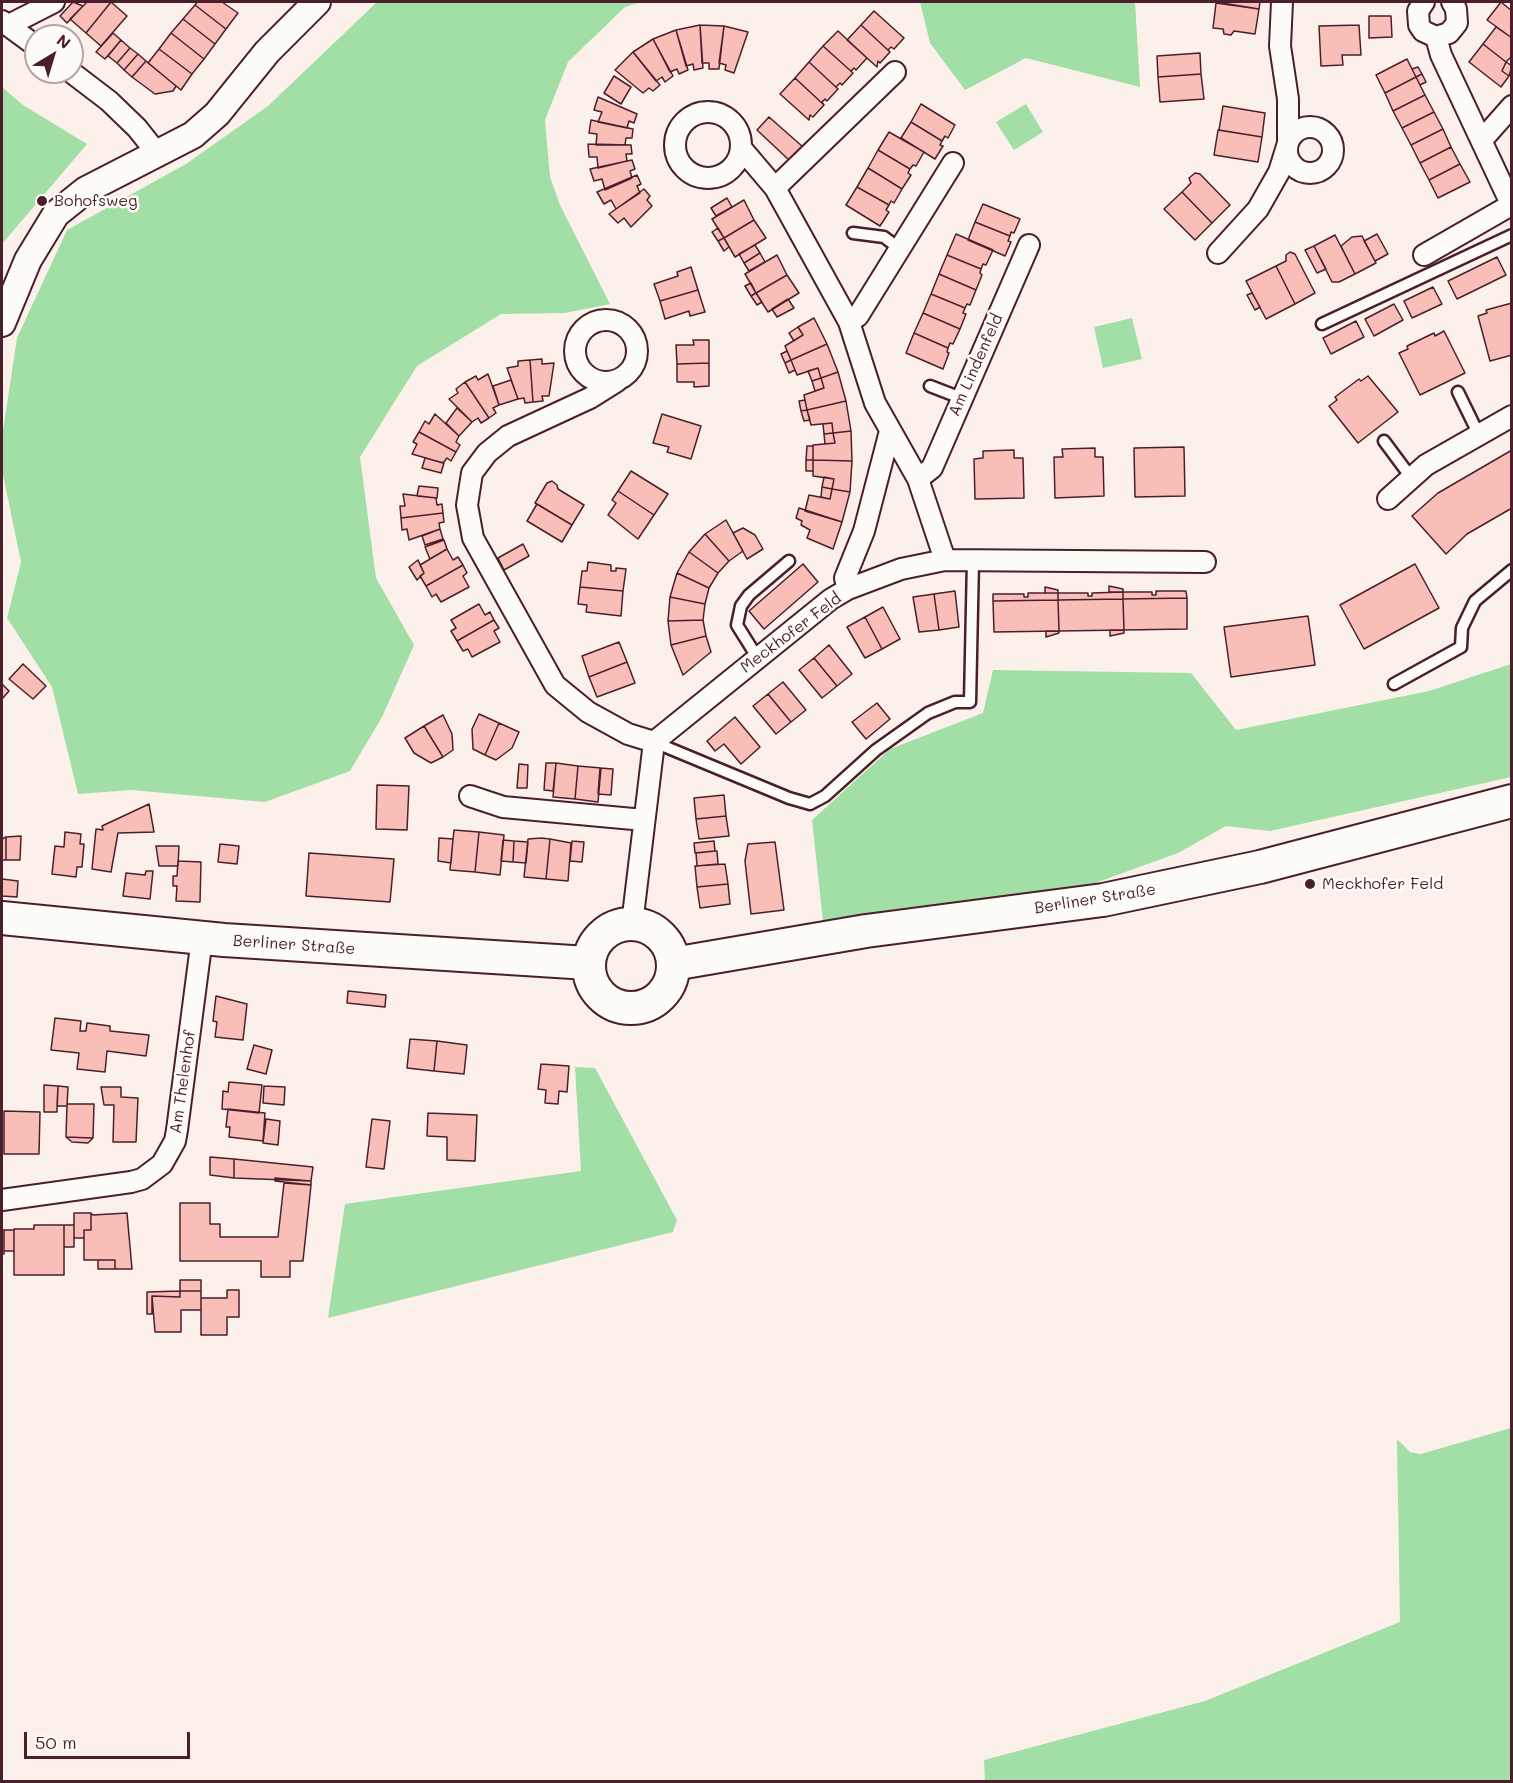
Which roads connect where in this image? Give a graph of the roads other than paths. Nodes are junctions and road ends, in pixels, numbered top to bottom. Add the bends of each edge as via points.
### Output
1 (54, 2) edge
2 (317, 2) edge
3 (1282, 2) edge
4 (1424, 2) edge
5 (1452, 2) edge
6 (5, 23) edge
7 (24, 37) edge
8 (1436, 37) junction
9 (894, 72) dead end
10 (84, 82) edge
11 (1512, 106) edge
12 (1482, 140) junction
13 (741, 148) dead end
14 (156, 152) junction
15 (952, 163) dead end
16 (775, 188) junction
17 (1511, 206) edge
18 (854, 233) dead end
19 (1512, 235) edge
20 (1029, 245) dead end
21 (900, 249) junction
22 (1218, 253) dead end
23 (1424, 255) dead end
24 (2, 317) edge
25 (849, 322) junction
26 (1322, 324) dead end
27 (617, 381) dead end
28 (930, 386) dead end
29 (1458, 392) dead end
30 (961, 398) junction
31 (1512, 416) edge
32 (890, 431) junction
33 (1478, 434) junction
34 (1384, 441) dead end
35 (1410, 476) junction
36 (918, 479) junction
37 (1388, 498) dead end
38 (945, 560) junction
39 (974, 560) junction
40 (789, 561) dead end
41 (1205, 562) dead end
42 (1512, 570) edge
43 (848, 589) junction
44 (757, 657) junction
45 (1394, 684) dead end
46 (654, 742) junction
47 (470, 796) dead end
48 (1512, 801) edge
49 (644, 820) junction
50 (2, 918) edge
51 (632, 924) junction
52 (202, 938) junction
53 (588, 963) junction
54 (673, 964) junction
55 (2, 1200) edge

1 - 6 street
2 - 14 street via 285,33 217,114 193,135
3 - 22 street via 1280,46 1288,99 1288,143 1279,172 1258,209
4 - 8 street via 1418,11 1419,25
5 - 8 street via 1457,23 1449,33
6 - 7 street
8 - 12 street
9 - 16 street
10 - 14 street via 137,128
11 - 12 street
12 - 17 street
13 - 16 street
14 - 24 street via 86,190 56,214 27,260
15 - 21 street
16 - 25 street
17 - 23 street
18 - 21 lane via 884,237
19 - 26 lane
20 - 30 street, Am Lindenfeld
21 - 25 street via 858,316
25 - 32 street via 875,404
27 - 46 street via 590,398 508,436 487,453 472,473 467,505 473,538 555,685 588,712 628,734
28 - 30 lane
29 - 33 lane
30 - 36 street, Am Lindenfeld via 932,468
31 - 33 street
32 - 36 street
32 - 43 street via 864,531 845,578
33 - 35 street
34 - 35 lane
35 - 37 street
36 - 38 street
38 - 39 street, Meckhofer Feld
38 - 43 street, Meckhofer Feld via 901,569
39 - 41 street, Meckhofer Feld
39 - 46 lane via 970,702 955,702 928,713 876,750 818,800 810,804 789,798
40 - 44 lane via 741,606 737,625
42 - 45 lane via 1475,601 1462,628 1461,647
43 - 44 street, Meckhofer Feld
44 - 46 street, Meckhofer Feld
46 - 49 street
47 - 49 street via 503,807
48 - 54 main road, Berliner Straße via 1260,867 1103,900 866,931
49 - 51 street
50 - 52 main road, Berliner Straße
51 - 53 main road via 606,932 596,942
51 - 54 main road via 650,929 664,941
52 - 53 main road, Berliner Straße
52 - 55 street, Am Thelenhof via 177,1130 162,1164 131,1182
53 - 54 main road via 592,983 600,995 626,1008 641,1007 665,991

